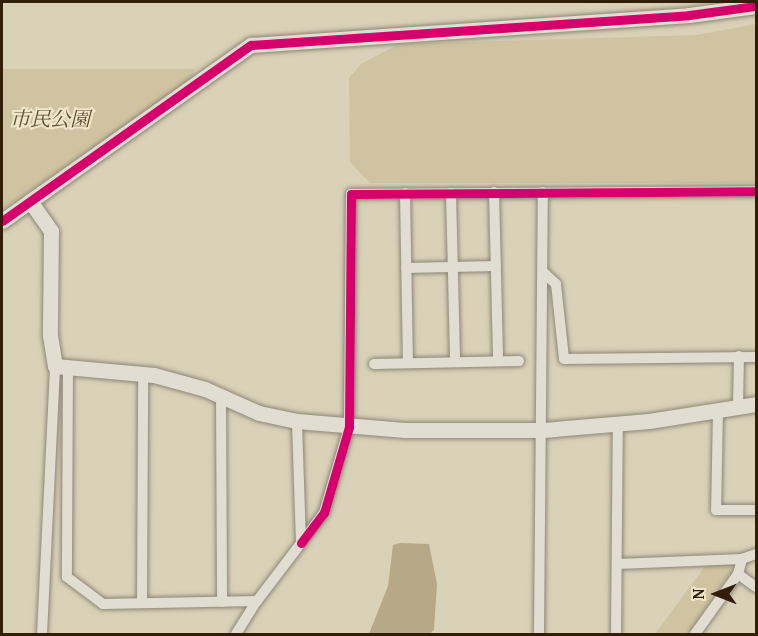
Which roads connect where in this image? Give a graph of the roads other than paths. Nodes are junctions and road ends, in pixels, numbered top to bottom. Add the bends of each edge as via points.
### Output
1 (756, 6) edge
2 (756, 190) edge
3 (451, 192) junction
4 (494, 192) junction
5 (543, 192) junction
6 (405, 193) junction
7 (30, 201) junction
8 (2, 221) edge
9 (496, 266) junction
10 (453, 267) junction
11 (406, 268) junction
12 (543, 272) junction
13 (739, 356) junction
14 (756, 357) edge
15 (498, 361) junction
16 (519, 361) dead end
17 (455, 362) junction
18 (408, 363) junction
19 (374, 364) dead end
20 (61, 367) junction
21 (143, 374) junction
22 (221, 396) junction
23 (756, 404) edge
24 (738, 407) junction
25 (718, 410) junction
26 (297, 421) junction
27 (618, 423) junction
28 (349, 427) junction
29 (543, 430) junction
30 (756, 510) edge
31 (301, 543) junction
32 (756, 554) edge
33 (742, 559) junction
34 (617, 564) junction
35 (738, 574) junction
36 (756, 587) edge
37 (256, 601) junction
38 (222, 602) junction
39 (142, 603) junction
40 (42, 634) edge
41 (236, 634) edge
42 (539, 634) edge
43 (616, 634) edge
44 (695, 634) edge

1 - 7 street via 690,15 251,45
2 - 5 street
3 - 4 street
3 - 6 street
3 - 10 street
4 - 5 street
4 - 9 street
5 - 12 street
6 - 11 street
6 - 28 street via 351,194
7 - 8 street
7 - 20 street via 51,231 50,335
9 - 10 street
9 - 15 street
10 - 11 street
10 - 17 street
11 - 18 street
12 - 13 street via 556,284 564,359
12 - 29 street
13 - 14 street
13 - 24 street
15 - 16 street
15 - 17 street
17 - 18 street
18 - 19 street
20 - 21 street
20 - 39 street via 67,577 103,604
20 - 40 street
21 - 22 street
21 - 39 street
22 - 26 street via 260,413
22 - 38 street
23 - 24 street
24 - 25 street
25 - 27 street
25 - 30 street via 716,510
26 - 28 street
26 - 31 street
27 - 29 street
27 - 34 street
28 - 29 street
28 - 31 street via 324,513
29 - 42 street
31 - 37 street
32 - 33 street
33 - 34 street
33 - 35 street
34 - 43 street
35 - 36 street
35 - 44 street
37 - 38 street
37 - 41 street
38 - 39 street

